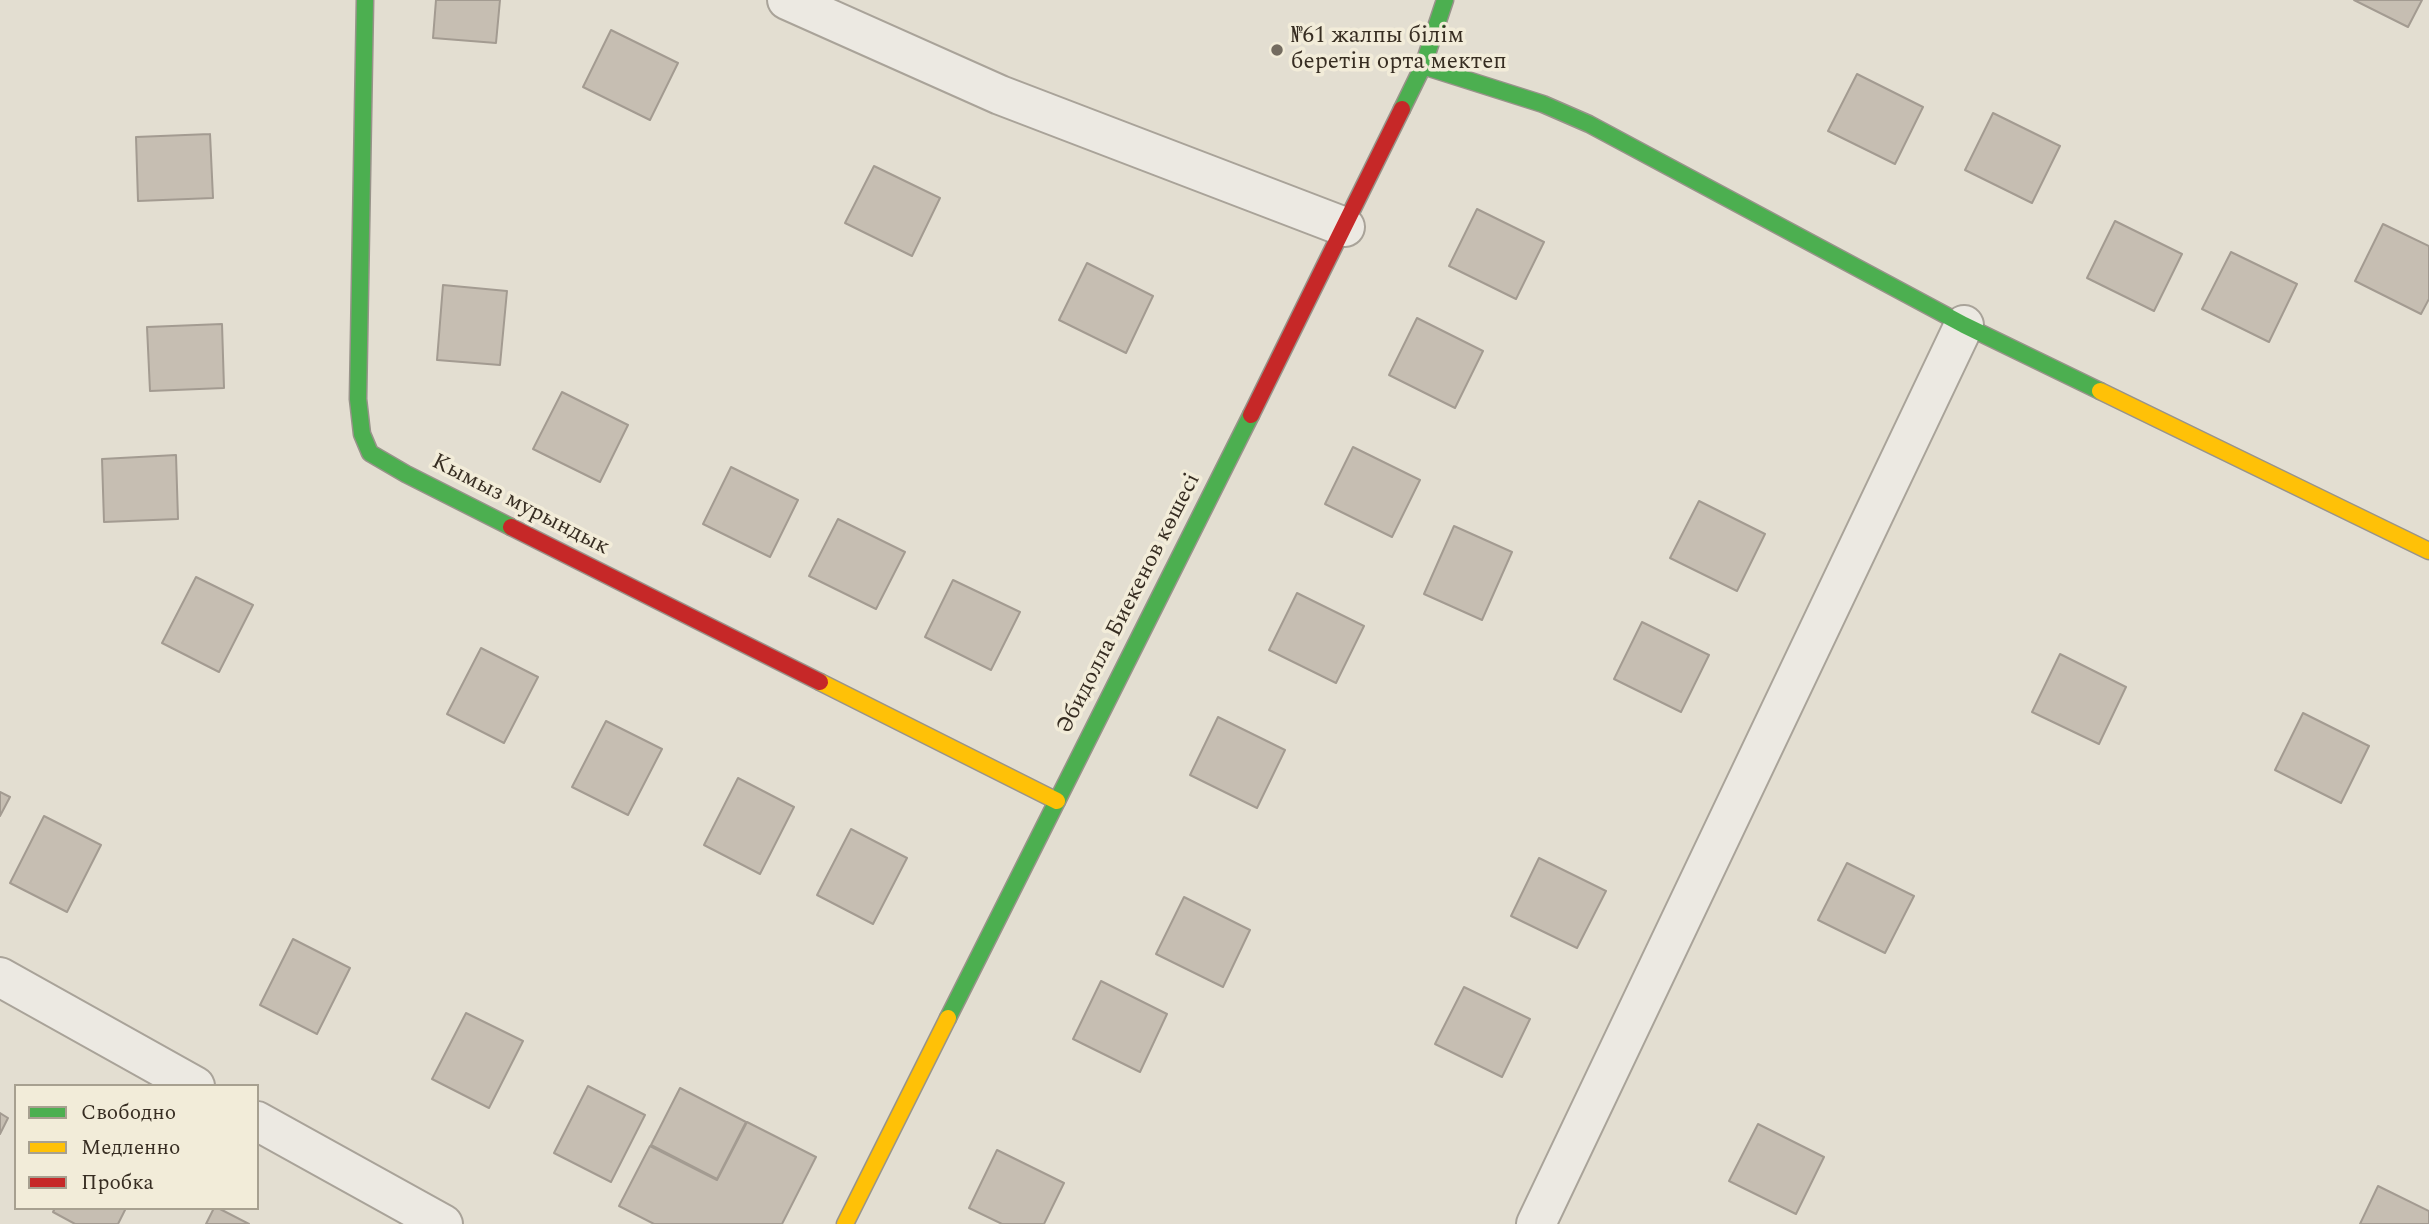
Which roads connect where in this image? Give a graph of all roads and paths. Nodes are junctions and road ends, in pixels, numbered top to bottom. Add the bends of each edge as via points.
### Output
1 (365, 0) edge
2 (787, 0) edge
3 (1446, 0) edge
4 (1423, 66) junction
5 (1345, 227) junction
6 (1964, 325) junction
7 (2429, 551) edge
8 (1057, 800) junction
9 (0, 978) edge
10 (191, 1084) edge
11 (259, 1122) edge
12 (443, 1224) edge
13 (845, 1224) edge
14 (1536, 1224) edge

1 - 8 street, Кымыз мурындык via 358,399 362,434 370,453
2 - 5 street via 1000,95
3 - 4 street, Әбидолла Биекенов көшесі
4 - 5 street, Әбидолла Биекенов көшесі
4 - 6 street via 1543,104 1589,124
5 - 8 street, Әбидолла Биекенов көшесі
6 - 7 street
6 - 14 street
8 - 13 street, Әбидолла Биекенов көшесі
9 - 10 street
11 - 12 street

